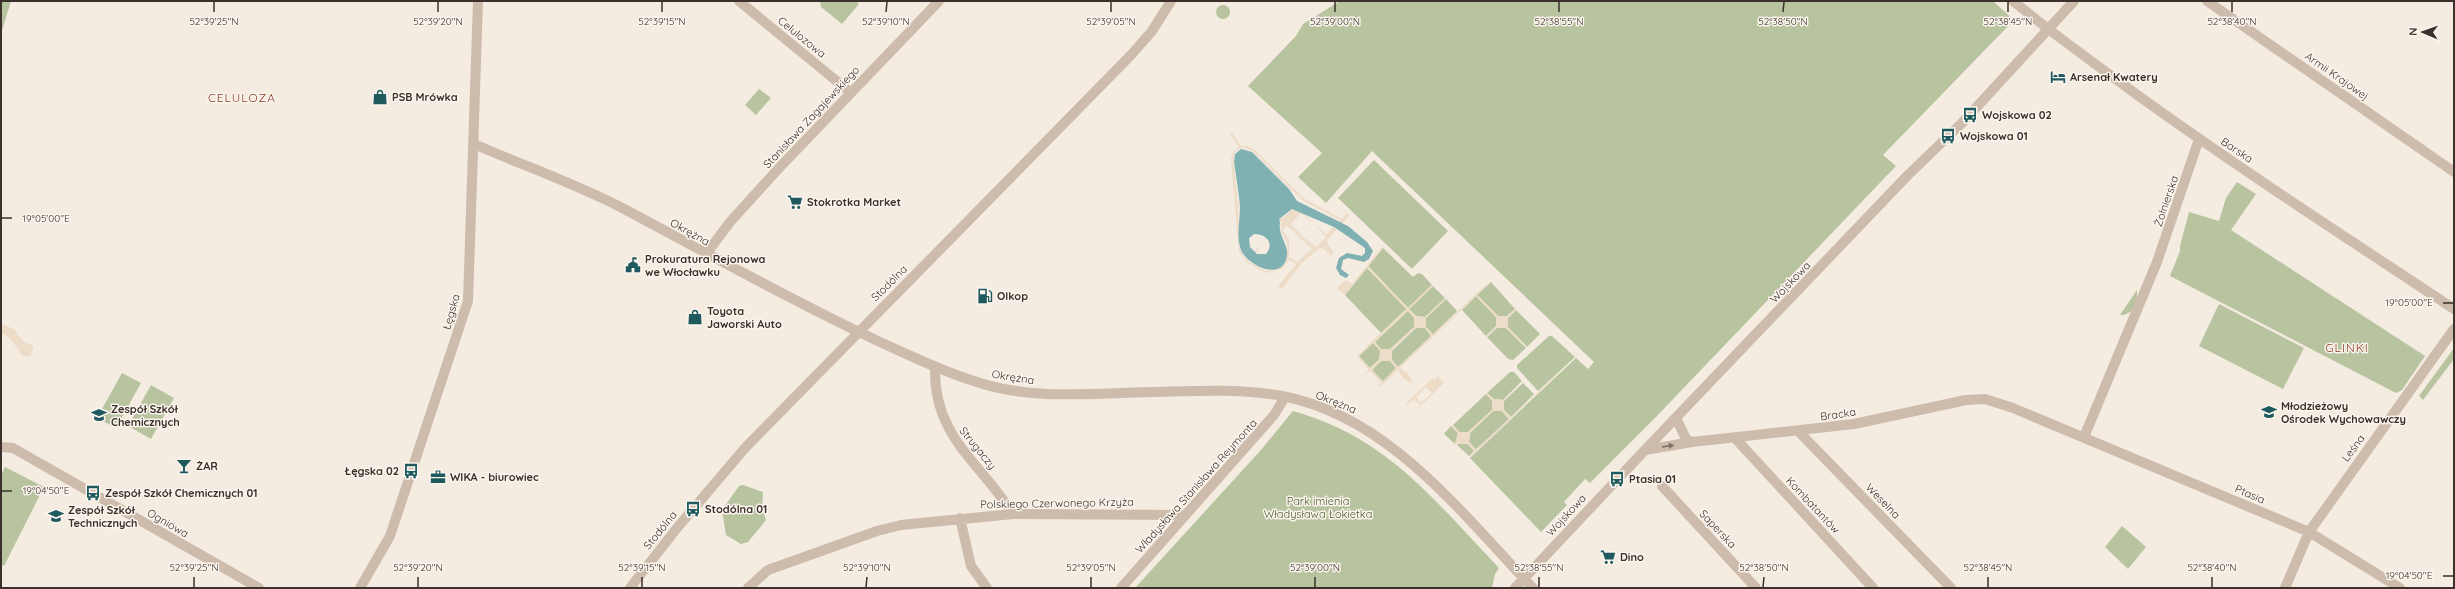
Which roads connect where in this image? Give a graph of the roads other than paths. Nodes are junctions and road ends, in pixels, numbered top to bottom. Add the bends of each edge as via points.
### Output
1 (478, 1) edge
2 (739, 1) edge
3 (939, 1) edge
4 (1171, 1) edge
5 (2013, 1) edge
6 (2074, 1) edge
7 (2207, 1) edge
8 (2049, 31) junction
9 (850, 92) junction
10 (2199, 139) junction
11 (474, 144) junction
12 (2454, 172) edge
13 (706, 254) junction
14 (2454, 309) edge
15 (2454, 329) edge
16 (858, 332) junction
17 (935, 367) junction
18 (1285, 397) junction
19 (1985, 399) joint
20 (1676, 418) junction
21 (1798, 431) junction
22 (2084, 437) junction
23 (1735, 438) junction
24 (1692, 442) junction
25 (2, 446) edge
26 (1645, 450) junction
27 (1662, 486) dead end
28 (1013, 514) junction
29 (1186, 515) junction
30 (960, 518) junction
31 (2309, 532) junction
32 (1524, 578) junction
33 (259, 588) edge
34 (360, 588) edge
35 (630, 588) edge
36 (748, 588) edge
37 (987, 588) edge
38 (1121, 588) edge
39 (1515, 588) edge
40 (1533, 588) edge
41 (1756, 588) edge
42 (1873, 588) edge
43 (1951, 588) edge
44 (2285, 588) edge
45 (2400, 588) edge

1 - 11 street, Łęgska
2 - 9 street, Celulozowa
3 - 9 street, Stanisława Zagajewskiego
4 - 16 street, Stodólna via 1152,31 1132,54
5 - 8 street, Barska
6 - 8 street, Wojskowa
7 - 12 street, Armii Krajowej
8 - 10 street, Barska
8 - 20 street, Wojskowa
9 - 13 street, Stanisława Zagajewskiego via 735,217
10 - 14 street, Barska
10 - 22 street, Żołnierska via 2154,270
11 - 13 street, Okrężna via 612,203
11 - 34 street, Łęgska via 468,301 390,536
13 - 16 street, Okrężna
15 - 31 street, Leśna
16 - 17 street, Okrężna
16 - 35 street, Stodólna via 740,453
17 - 18 street, Okrężna via 992,387 1026,393 1234,391
17 - 28 street, Strugaczy via 935,390 949,432
18 - 29 street, Władysława Stanisława Reymonta via 1280,409
18 - 32 street, Okrężna via 1337,414 1395,448
19 - 21 street, Bracka via 1966,400 1854,424
19 - 22 street, Ptasia
20 - 24 street via 1686,439
20 - 26 street, Wojskowa
21 - 23 street, Bracka
21 - 43 street, Weselna
22 - 31 street, Ptasia
23 - 24 street, Bracka
23 - 42 street, Kombatantów
26 -> 24 street, Bracka
25 - 33 street, Ogniowa via 13,448
26 - 32 street, Wojskowa
27 - 41 street, Saperska
28 - 29 street, Polskiego Czerwonego Krzyża
28 - 30 street, Polskiego Czerwonego Krzyża
29 - 38 street, Władysława Stanisława Reymonta
30 - 36 street, Polskiego Czerwonego Krzyża via 888,528 768,570
30 - 37 street via 971,566
31 - 44 street, Leśna
31 - 45 street, Ptasia
32 - 39 street, Wojskowa
32 - 40 street, Okrężna

